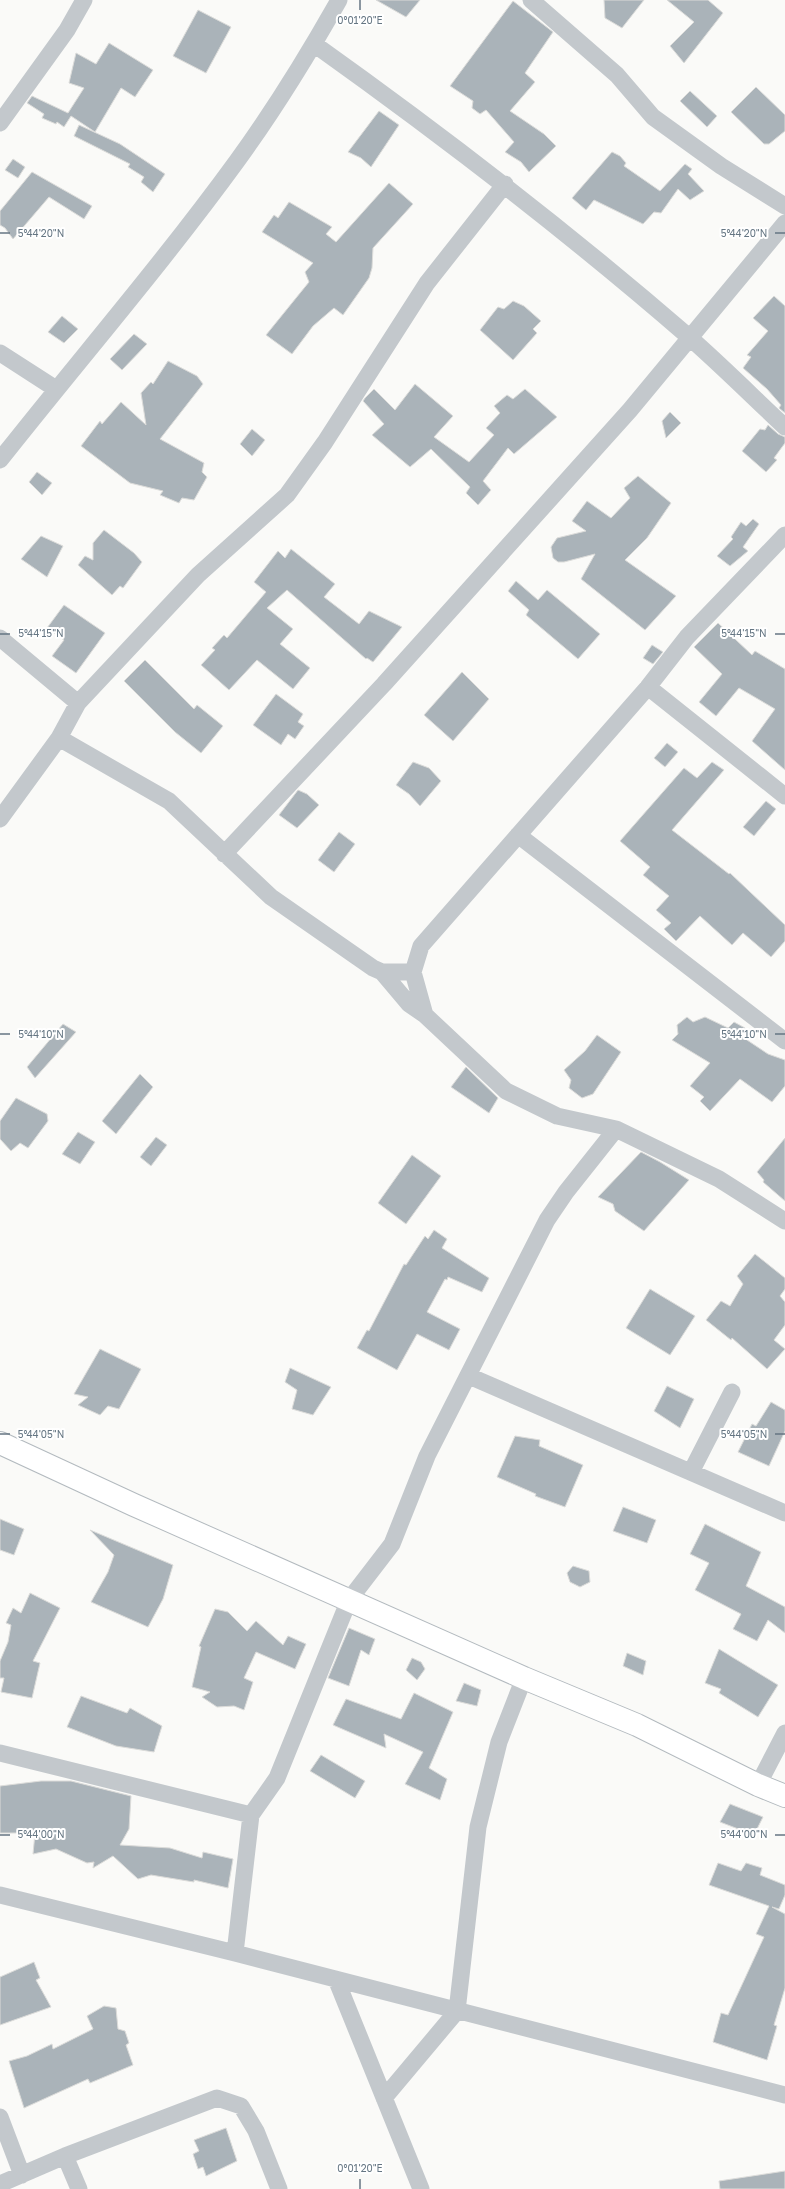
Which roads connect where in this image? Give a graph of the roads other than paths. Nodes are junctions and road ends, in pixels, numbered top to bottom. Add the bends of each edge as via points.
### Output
1 (84, 0) edge
2 (339, 0) edge
3 (531, 0) edge
4 (314, 44) junction
5 (0, 123) edge
6 (505, 184) junction
7 (785, 206) edge
8 (785, 223) edge
9 (690, 338) junction
10 (0, 353) edge
11 (56, 389) junction
12 (785, 427) edge
13 (0, 460) edge
14 (785, 535) edge
15 (0, 638) edge
16 (648, 687) junction
17 (78, 703) junction
18 (59, 738) junction
19 (785, 796) edge
20 (0, 819) edge
21 (518, 836) junction
22 (224, 854) junction
23 (382, 972) junction
24 (413, 972) junction
25 (425, 1015) junction
26 (785, 1041) edge
27 (616, 1129) junction
28 (785, 1221) edge
29 (469, 1376) junction
30 (732, 1392) dead end
31 (0, 1443) edge
32 (691, 1472) junction
33 (785, 1513) edge
34 (349, 1600) junction
35 (524, 1678) junction
36 (785, 1733) edge
37 (0, 1753) edge
38 (758, 1785) junction
39 (785, 1796) edge
40 (251, 1814) junction
41 (0, 1895) edge
42 (235, 1953) junction
43 (336, 1979) junction
44 (457, 2011) junction
45 (785, 2093) edge
46 (384, 2098) junction
47 (0, 2117) edge
48 (65, 2156) junction
49 (22, 2176) junction
50 (0, 2184) edge
51 (79, 2189) edge
52 (278, 2189) edge
53 (421, 2189) edge

1 - 5 street via 67,30
2 - 4 street
3 - 7 street via 617,75 653,117 721,166
4 - 6 street
4 - 11 street via 238,160 162,261
6 - 9 street
6 - 17 street via 427,282 325,442 287,495 198,574
8 - 9 street
9 - 12 street
9 - 22 street via 630,410 384,684
10 - 11 street
11 - 13 street
14 - 16 street via 686,637
15 - 17 street
16 - 19 street
16 - 21 street
17 - 18 street
18 - 20 street
18 - 22 street via 169,801
21 - 24 street via 421,946
21 - 26 street
22 - 23 street via 271,897
23 - 24 street
23 - 25 street via 409,1004
24 - 25 street
25 - 27 street via 506,1091 557,1116
27 - 28 street via 719,1179
27 - 29 street via 547,1220
29 - 32 street
29 - 34 street via 428,1456 392,1544
30 - 32 street
31 - 34 street via 134,1506
32 - 33 street
34 - 35 street
34 - 40 street via 277,1778
35 - 38 street via 637,1725
35 - 44 street via 499,1742 478,1828
36 - 38 street
37 - 40 street
38 - 39 street
40 - 42 street
41 - 42 street
42 - 43 street
43 - 44 street
43 - 46 street
44 - 45 street
44 - 46 street
46 - 53 street
47 - 49 street
48 - 49 street
48 - 51 street
48 - 52 street via 217,2098 241,2106 256,2131
49 - 50 street

